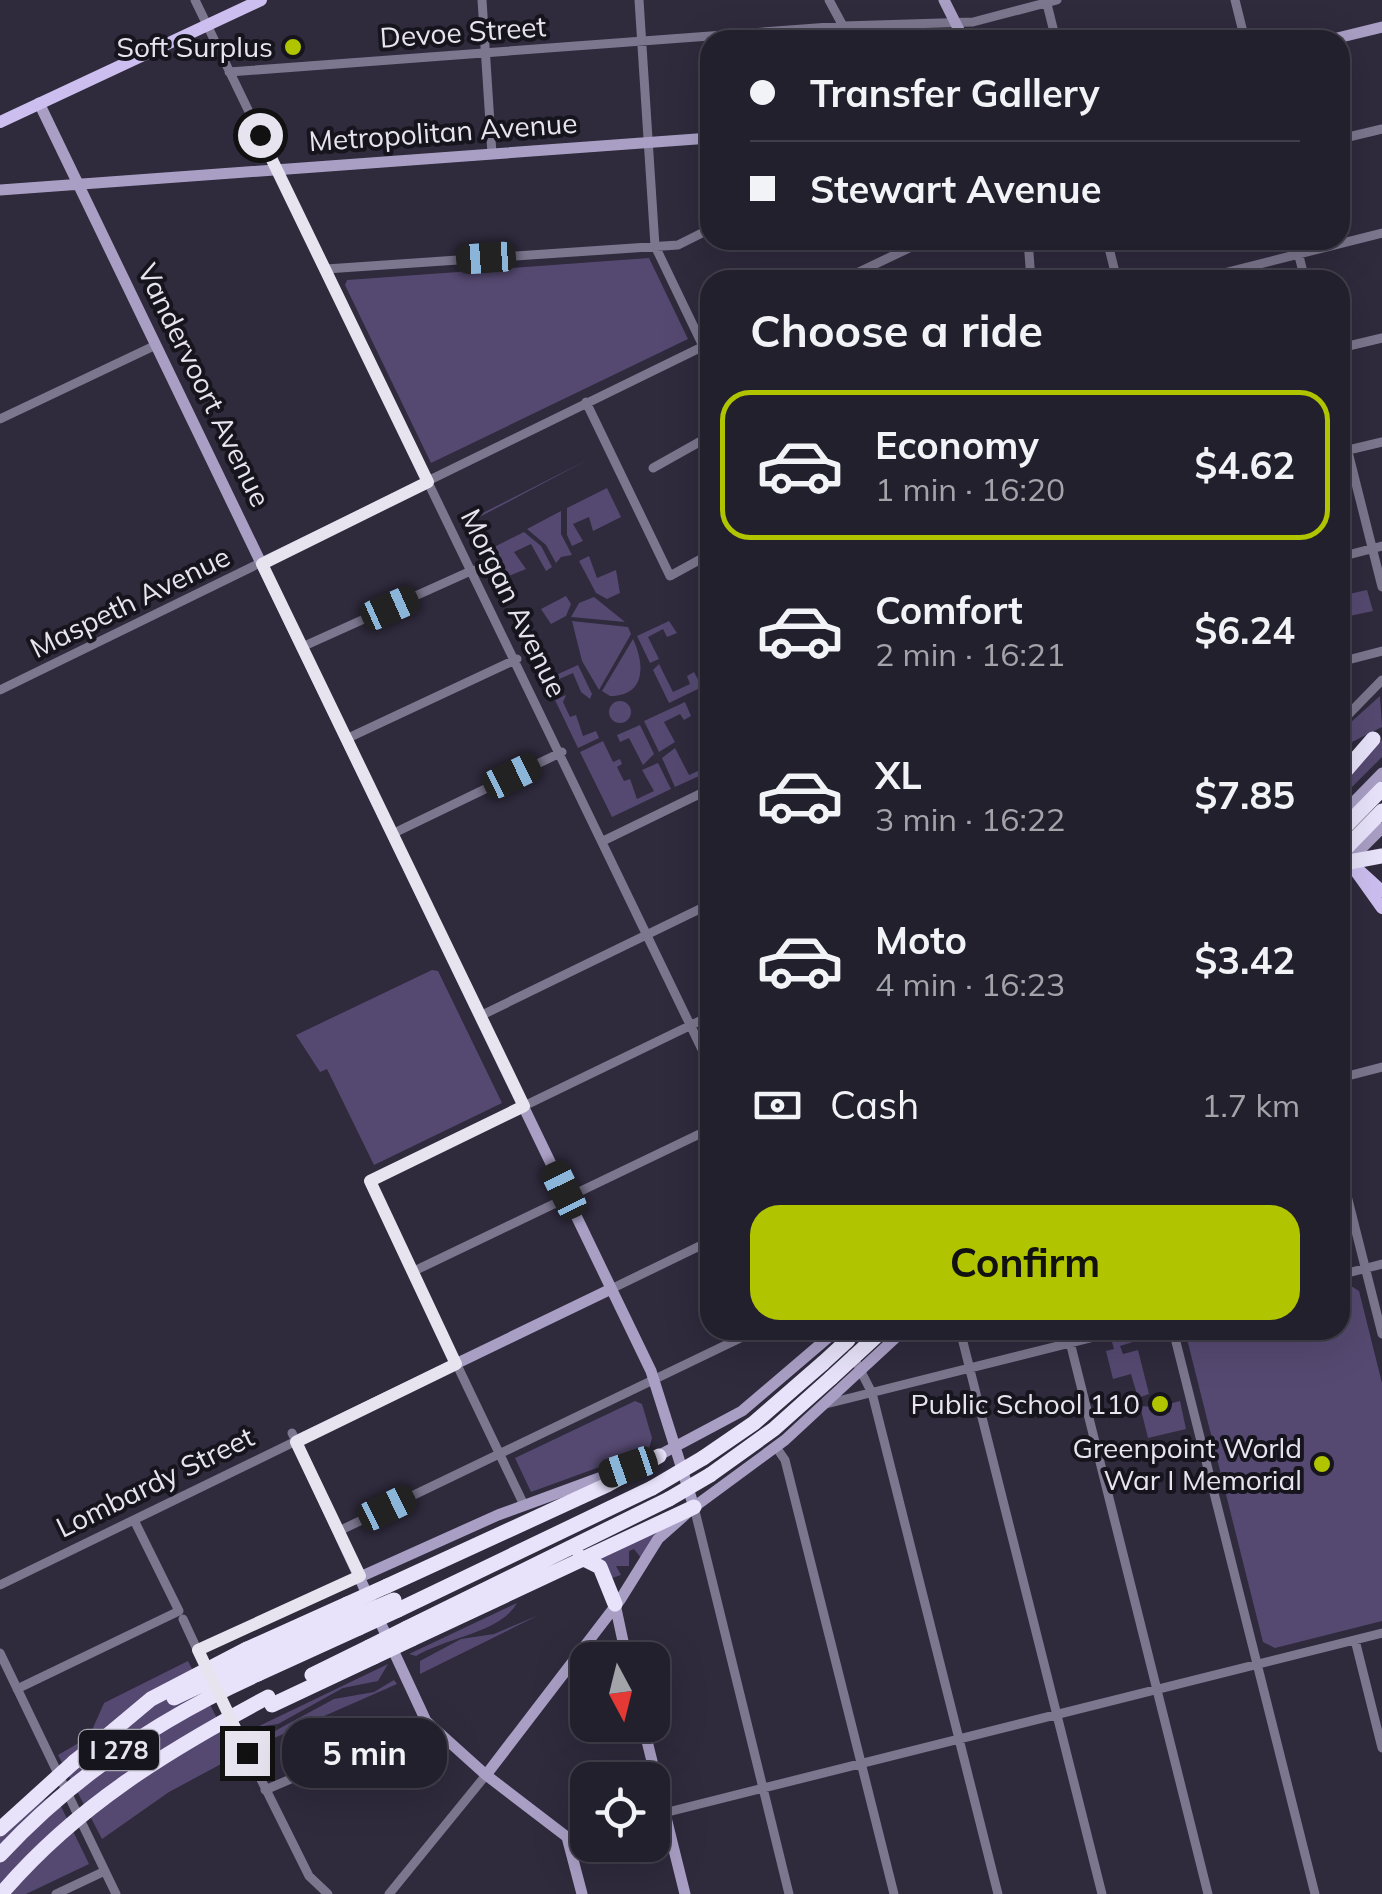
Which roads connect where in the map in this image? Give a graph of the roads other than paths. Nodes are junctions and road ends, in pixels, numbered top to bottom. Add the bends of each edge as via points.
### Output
1 (195, 0) edge
2 (261, 0) edge
3 (482, 0) edge
4 (639, 0) edge
5 (829, 0) edge
6 (944, 0) edge
7 (1234, 0) edge
8 (1050, 1) edge
9 (955, 21) junction
10 (207, 25) junction
11 (843, 26) junction
12 (1382, 27) edge
13 (789, 30) edge
14 (959, 30) edge
15 (1054, 30) edge
16 (1242, 30) edge
17 (1350, 35) edge
18 (700, 37) edge
19 (642, 41) junction
20 (485, 54) junction
21 (229, 72) junction
22 (39, 103) junction
23 (0, 122) edge
24 (1382, 129) edge
25 (1350, 137) edge
26 (700, 139) edge
27 (649, 142) junction
28 (492, 154) junction
29 (276, 169) junction
30 (80, 186) junction
31 (0, 190) edge
32 (700, 234) edge
33 (1382, 234) edge
34 (1350, 242) edge
35 (655, 246) junction
36 (907, 250) edge
37 (1297, 250) edge
38 (1315, 250) edge
39 (1298, 254) junction
40 (326, 268) junction
41 (864, 270) edge
42 (1235, 270) edge
43 (1302, 270) edge
44 (700, 331) edge
45 (1382, 338) edge
46 (156, 345) junction
47 (1350, 346) edge
48 (700, 347) edge
49 (586, 402) junction
50 (0, 419) edge
51 (700, 442) edge
52 (1382, 442) edge
53 (1350, 450) edge
54 (653, 468) dead end
55 (1350, 469) edge
56 (428, 482) junction
57 (1377, 547) edge
58 (1350, 554) edge
59 (700, 560) edge
60 (262, 564) junction
61 (473, 570) junction
62 (1382, 587) edge
63 (302, 648) junction
64 (1382, 651) edge
65 (517, 658) junction
66 (1350, 659) edge
67 (1382, 680) edge
68 (0, 690) edge
69 (1350, 712) edge
70 (1378, 737) edge
71 (346, 739) junction
72 (1350, 751) edge
73 (562, 752) junction
74 (1350, 766) edge
75 (1382, 773) edge
76 (1382, 789) edge
77 (700, 793) edge
78 (1350, 806) edge
79 (1382, 811) edge
80 (1350, 822) edge
81 (1382, 828) edge
82 (392, 834) junction
83 (602, 841) junction
84 (1350, 849) edge
85 (1350, 853) edge
86 (1382, 856) edge
87 (1350, 858) edge
88 (1350, 866) edge
89 (1350, 869) edge
90 (1382, 892) edge
91 (1382, 908) edge
92 (700, 909) edge
93 (646, 935) junction
94 (480, 1016) junction
95 (700, 1021) edge
96 (690, 1026) junction
97 (700, 1046) edge
98 (1382, 1067) edge
99 (1350, 1075) edge
100 (524, 1106) junction
101 (700, 1133) edge
102 (567, 1198) junction
103 (1350, 1206) edge
104 (700, 1246) edge
105 (1382, 1264) edge
106 (1366, 1268) junction
107 (412, 1272) junction
108 (1350, 1272) edge
109 (611, 1289) junction
110 (1382, 1334) edge
111 (736, 1340) edge
112 (826, 1340) edge
113 (844, 1340) edge
114 (851, 1340) edge
115 (869, 1340) edge
116 (894, 1340) edge
117 (963, 1340) edge
118 (1069, 1340) edge
119 (1082, 1340) edge
120 (1176, 1340) edge
121 (1070, 1343) junction
122 (456, 1364) junction
123 (970, 1368) junction
124 (827, 1370) junction
125 (862, 1370) junction
126 (654, 1380) junction
127 (872, 1393) junction
128 (824, 1405) junction
129 (294, 1437) junction
130 (776, 1446) junction
131 (675, 1448) junction
132 (500, 1454) junction
133 (659, 1456) junction
134 (524, 1505) junction
135 (694, 1507) junction
136 (134, 1520) junction
137 (338, 1531) junction
138 (580, 1557) junction
139 (360, 1576) junction
140 (0, 1584) edge
141 (393, 1599) junction
142 (616, 1604) junction
143 (181, 1615) junction
144 (1382, 1633) edge
145 (409, 1634) junction
146 (1355, 1640) junction
147 (623, 1642) edge
148 (198, 1650) junction
149 (0, 1652) edge
150 (252, 1661) junction
151 (1257, 1664) junction
152 (17, 1689) junction
153 (1157, 1689) junction
154 (1057, 1714) junction
155 (426, 1721) junction
156 (959, 1739) junction
157 (1382, 1748) edge
158 (861, 1764) junction
159 (486, 1775) junction
160 (61, 1780) junction
161 (763, 1788) junction
162 (265, 1790) junction
163 (26, 1798) dead end
164 (670, 1811) edge
165 (0, 1829) edge
166 (568, 1837) joint
167 (670, 1848) edge
168 (0, 1855) edge
169 (105, 1871) junction
170 (1, 1894) edge
171 (56, 1894) edge
172 (116, 1894) edge
173 (328, 1894) edge
174 (389, 1894) edge
175 (582, 1894) edge
176 (685, 1894) edge
177 (790, 1894) edge
178 (894, 1894) edge
179 (998, 1894) edge
180 (1102, 1894) edge
181 (1208, 1894) edge
182 (1314, 1894) edge

1 - 10 street, Morgan Avenue
2 - 10 main road
3 - 20 street
4 - 19 street
5 - 11 street
6 - 9 main road
7 - 16 street
8 - 9 street, Devoe Street
8 - 15 street
9 - 11 street, Devoe Street
9 - 14 main road
10 - 21 street, Morgan Avenue
10 - 22 main road
11 - 13 street, Devoe Street
12 - 17 main road
18 - 19 street, Devoe Street
19 - 20 street, Devoe Street
19 - 27 street
20 - 21 street, Devoe Street
20 - 28 street
21 - 29 street, Morgan Avenue
22 - 23 main road
22 - 30 main road, Vandervoort Avenue
24 - 25 street
26 - 27 main road, Metropolitan Avenue
27 - 28 main road, Metropolitan Avenue
27 - 35 street
28 - 29 main road, Metropolitan Avenue
29 - 30 main road, Metropolitan Avenue
29 - 40 street, Morgan Avenue
30 - 31 main road, Metropolitan Avenue
30 - 46 main road, Vandervoort Avenue
32 - 35 street
33 - 34 street
35 - 40 street
35 - 44 street
36 - 41 street
37 - 39 street
38 - 39 street
39 - 42 street
39 - 43 street
40 - 56 street, Morgan Avenue
45 - 47 street
46 - 50 street
46 - 60 main road, Vandervoort Avenue
48 - 49 street, Maspeth Avenue
49 - 56 street, Maspeth Avenue
49 - 59 street via 670,576
51 - 54 street
52 - 53 street
55 - 57 street
56 - 60 street, Maspeth Avenue
56 - 61 street, Morgan Avenue
57 - 58 street
57 - 62 street
60 - 63 main road, Vandervoort Avenue
60 - 68 street, Maspeth Avenue
61 - 63 street
61 - 65 street, Morgan Avenue
63 - 71 main road, Vandervoort Avenue
64 - 66 street
65 - 71 street
65 - 73 street, Morgan Avenue
67 - 69 street
70 - 72 highway
70 - 74 highway
71 - 82 main road, Vandervoort Avenue
73 - 82 street
73 - 83 street, Morgan Avenue
75 - 78 main road
76 - 80 highway
77 - 83 street
79 - 84 highway, bridge
81 - 85 main road
82 - 94 main road, Vandervoort Avenue
83 - 93 street, Morgan Avenue
86 - 87 highway
88 - 90 main road
89 - 91 main road
92 - 93 street
93 - 94 street
93 - 96 street, Morgan Avenue
94 - 100 main road, Vandervoort Avenue
95 - 96 street
96 - 97 street, Morgan Avenue
96 - 100 street
98 - 99 street
100 - 102 main road, Vandervoort Avenue
100 - 107 street via 370,1181
101 - 102 street
102 - 107 street
102 - 109 main road, Vandervoort Avenue
103 - 106 street
104 - 109 street, Lombardy Street
105 - 106 street
106 - 108 street
106 - 110 street
107 - 122 street
109 - 122 main road, Lombardy Street
109 - 126 main road, Vandervoort Avenue
111 - 126 street
112 - 131 main road via 754,1402
113 - 125 street
114 - 124 highway, I 278, bridge
115 - 124 highway, I 278, bridge
116 - 125 main road
117 - 123 street
118 - 121 street
119 - 121 street
120 - 151 street
121 - 123 street
121 - 153 street
122 - 129 main road, Lombardy Street
122 - 132 street
123 - 127 street
123 - 154 street
124 - 141 highway, I 278, bridge via 652,1488 481,1568
124 - 145 highway, I 278, bridge via 774,1429 710,1475
125 - 127 street
125 - 128 main road
126 - 131 main road, Vandervoort Avenue
126 - 132 street
127 - 128 street
127 - 156 street
128 - 130 main road
129 - 136 street, Lombardy Street
129 - 137 main road
130 - 135 main road
130 - 158 street via 785,1460
131 - 133 main road
131 - 135 main road, Vandervoort Avenue
132 - 134 street
132 - 137 street
133 - 134 main road
133 - 141 highway
134 - 139 main road
135 - 138 highway
135 - 142 main road via 652,1546
135 - 161 street
136 - 140 street, Lombardy Street
136 - 143 street
137 - 139 main road
138 - 142 highway via 600,1567
138 - 145 highway
139 - 148 street
139 - 155 main road
141 - 150 highway, I 278, bridge
142 - 147 main road
142 - 159 main road
143 - 148 street
143 - 152 street
144 - 146 street
145 - 170 highway, I 278, bridge via 194,1736 89,1806
146 - 151 street
146 - 157 street
148 - 162 street
149 - 152 street
150 - 165 highway, I 278, bridge via 137,1708
150 - 168 highway, I 278, bridge via 124,1747
151 - 153 street
151 - 182 street
152 - 160 street
153 - 154 street
153 - 181 street
154 - 156 street
154 - 180 street
155 - 159 main road
155 - 162 street
156 - 158 street
156 - 179 street
158 - 161 street
158 - 178 street
159 - 166 main road
159 - 174 street
160 - 163 street
160 - 169 street
161 - 164 street
161 - 177 street
162 - 173 street via 309,1876
166 - 175 main road
167 - 176 main road
169 - 171 street
169 - 172 street

